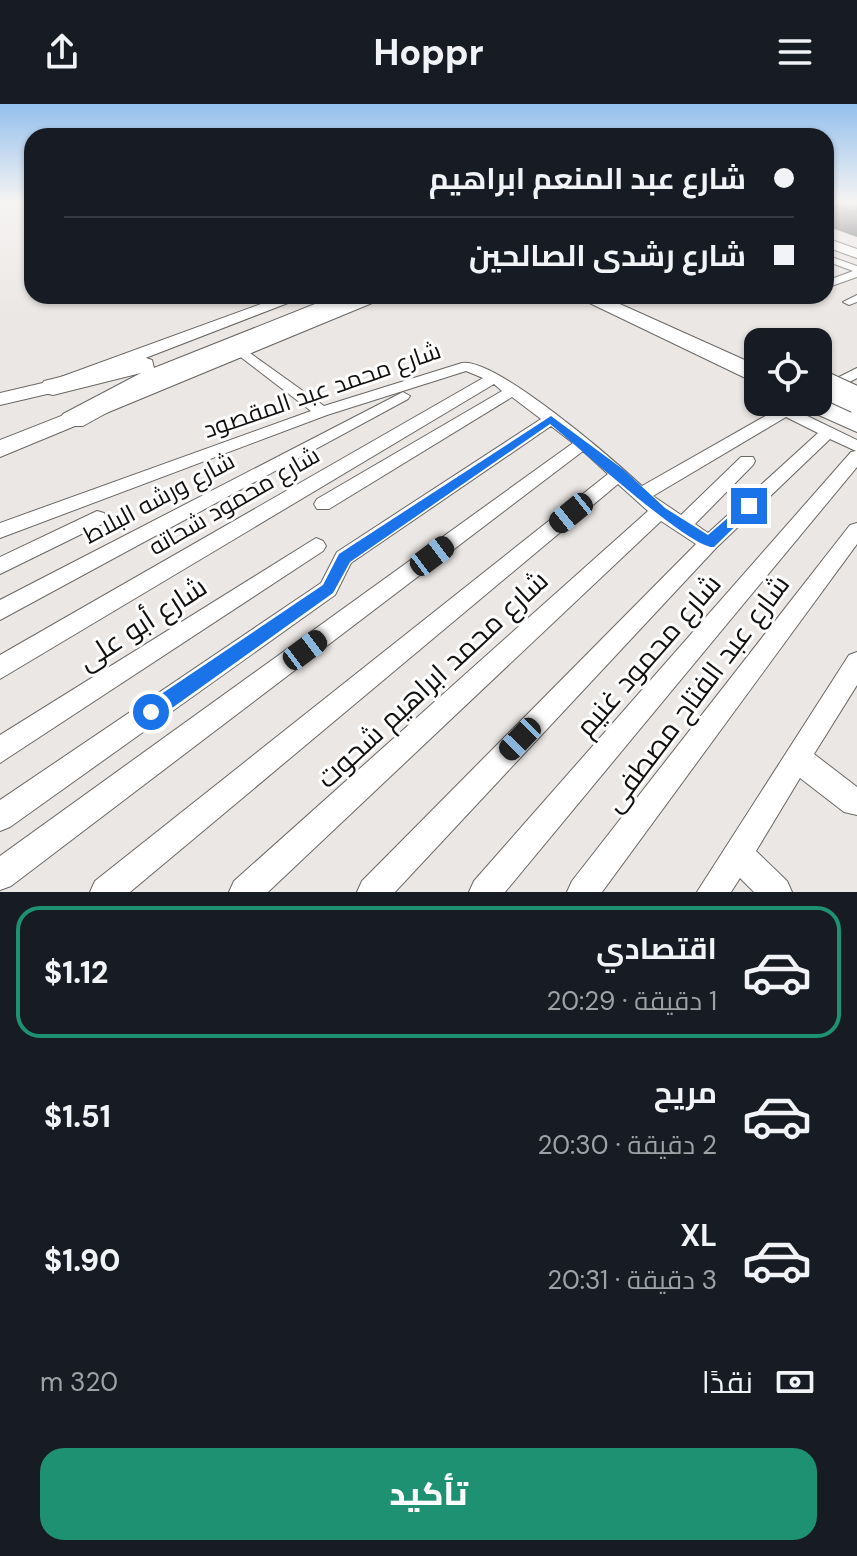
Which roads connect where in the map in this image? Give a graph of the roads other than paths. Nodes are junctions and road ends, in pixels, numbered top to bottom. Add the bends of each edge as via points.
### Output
1 (834, 250) edge
2 (856, 252) edge
3 (834, 255) edge
4 (857, 271) edge
5 (834, 281) edge
6 (276, 304) edge
7 (302, 304) edge
8 (334, 304) edge
9 (361, 304) edge
10 (602, 304) edge
11 (643, 304) edge
12 (744, 350) edge
13 (243, 352) junction
14 (472, 367) junction
15 (744, 370) edge
16 (857, 372) edge
17 (494, 378) junction
18 (53, 387) junction
19 (839, 387) edge
20 (857, 387) edge
21 (512, 391) junction
22 (0, 400) edge
23 (832, 411) edge
24 (322, 412) junction
25 (778, 416) edge
26 (795, 416) edge
27 (551, 419) junction
28 (73, 420) junction
29 (857, 423) edge
30 (829, 432) junction
31 (584, 443) junction
32 (0, 446) edge
33 (857, 446) edge
34 (857, 456) edge
35 (747, 461) dead end
36 (620, 473) junction
37 (651, 503) junction
38 (323, 504) dead end
39 (97, 518) dead end
40 (682, 525) junction
41 (857, 530) edge
42 (0, 531) edge
43 (709, 543) junction
44 (316, 546) dead end
45 (0, 566) edge
46 (0, 611) edge
47 (857, 663) edge
48 (0, 668) edge
49 (0, 750) edge
50 (797, 758) junction
51 (854, 802) dead end
52 (0, 817) edge
53 (737, 854) junction
54 (0, 875) edge
55 (106, 892) edge
56 (245, 892) edge
57 (373, 892) edge
58 (485, 892) edge
59 (583, 892) edge
60 (713, 892) edge
61 (776, 892) edge

1 - 2 street
3 - 4 street
4 - 5 street
6 - 18 street
7 - 18 highway via 163,358
8 - 28 highway via 142,382
9 - 13 street
10 - 15 highway
11 - 12 highway
13 - 24 street
13 - 28 street
14 - 17 street, شارع محمد عبد المقصود
14 - 24 street, شارع محمد عبد المقصود
14 - 46 street, شارع ورشه البلاط via 359,417
16 - 19 street
17 - 21 street, شارع محمد عبد المقصود
17 - 48 street, شارع محمود شحاته
18 - 22 street
19 - 20 street
21 - 27 street, شارع محمد عبد المقصود
21 - 38 street
22 - 32 street via 12,403 21,417
23 - 29 highway
24 - 42 street, شارع محمد عبد المقصود
25 - 37 street, شارع محمد ابراهيم شحوت
26 - 30 street
27 - 31 street, شارع محمد عبد المقصود
27 - 52 street via 344,558 328,589
28 - 32 street
30 - 33 street
30 - 43 street
31 - 36 street, شارع محمد عبد المقصود
31 - 54 street
34 - 58 street, شارع محمود غنيم
35 - 40 street
36 - 37 street, شارع محمد عبد المقصود
36 - 55 street
37 - 40 street, شارع محمد عبد المقصود
37 - 56 street, شارع محمد ابراهيم شحوت
39 - 45 street
40 - 43 street, شارع محمد عبد المقصود
41 - 59 street, شارع عبد الفتاح مصطفى
43 - 57 street
44 - 49 street, شارع أبو على
47 - 50 street
50 - 51 street
50 - 53 street
53 - 60 street
53 - 61 street

